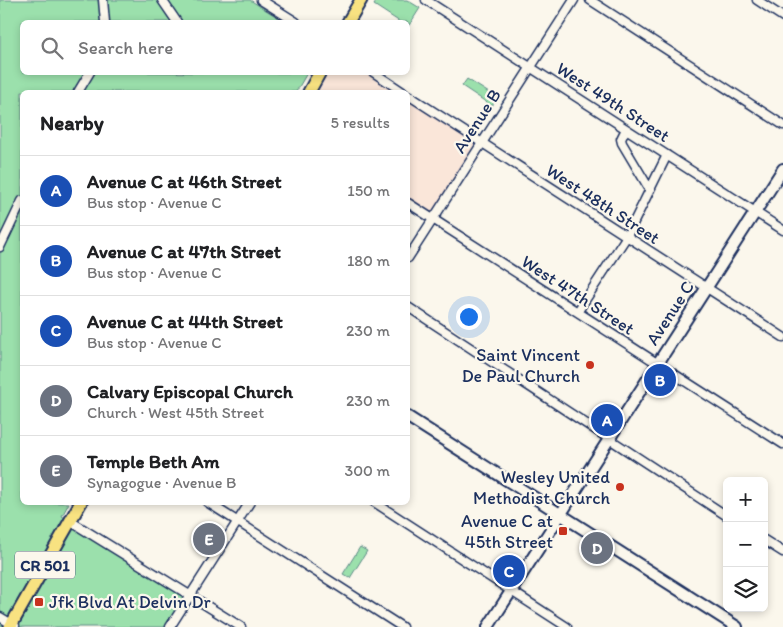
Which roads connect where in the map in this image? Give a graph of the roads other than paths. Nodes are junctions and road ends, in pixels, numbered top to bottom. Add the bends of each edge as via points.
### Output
1 (103, 0) edge
2 (162, 0) edge
3 (261, 0) edge
4 (361, 0) edge
5 (426, 0) edge
6 (574, 0) edge
7 (590, 0) edge
8 (757, 0) edge
9 (783, 17) edge
10 (106, 20) edge
11 (176, 20) edge
12 (293, 20) edge
13 (349, 20) edge
14 (530, 67) junction
15 (88, 75) edge
16 (318, 75) edge
17 (378, 75) edge
18 (79, 90) edge
19 (309, 90) edge
20 (401, 90) edge
21 (410, 96) edge
22 (783, 125) edge
23 (626, 129) junction
24 (481, 143) junction
25 (667, 155) junction
26 (783, 168) edge
27 (650, 190) junction
28 (410, 204) edge
29 (20, 205) edge
30 (755, 212) junction
31 (432, 219) junction
32 (783, 230) edge
33 (627, 236) junction
34 (0, 247) edge
35 (410, 255) edge
36 (706, 288) junction
37 (410, 308) edge
38 (578, 311) junction
39 (783, 337) edge
40 (657, 364) junction
41 (410, 418) edge
42 (608, 440) junction
43 (783, 444) edge
44 (78, 505) edge
45 (212, 505) edge
46 (248, 505) edge
47 (379, 505) edge
48 (723, 513) edge
49 (560, 514) junction
50 (70, 521) junction
51 (238, 522) junction
52 (768, 543) edge
53 (783, 552) edge
54 (511, 591) junction
55 (191, 595) junction
56 (0, 617) edge
57 (13, 626) edge
58 (170, 627) edge
59 (241, 627) edge
60 (402, 627) edge
61 (488, 627) edge
62 (567, 627) edge
63 (737, 627) edge

1 - 10 street
2 - 11 street
3 - 12 street
4 - 13 main road
5 - 14 street, West 49th Street
6 - 14 street, Avenue B
7 - 22 street
8 - 9 street
14 - 23 street, West 49th Street
14 - 24 street, Avenue B
15 - 18 street
16 - 19 main road
17 - 20 street
21 - 24 street, West 48th Street
23 - 25 street, West 49th Street
23 - 27 street via 622,143
24 - 31 street, Avenue B
24 - 33 street, West 48th Street
25 - 27 street
25 - 30 street, West 49th Street
26 - 30 main road, Avenue C
27 - 33 street
28 - 31 street, West 47th Street
29 - 34 street
30 - 32 street, West 49th Street
30 - 36 main road, Avenue C
31 - 35 street, Avenue B
31 - 38 street, West 47th Street
33 - 36 street, West 48th Street
33 - 38 street
36 - 39 street, West 48th Street
36 - 40 main road, Avenue C
37 - 42 street
38 - 40 street, West 47th Street
40 - 42 main road, Avenue C
40 - 43 street, West 47th Street
41 - 49 main road
42 - 48 street
42 - 49 main road, Avenue C
44 - 50 main road, CR 501
45 - 51 street
46 - 51 street
47 - 54 street
49 - 54 main road, Avenue C
49 - 63 main road
50 - 55 street
50 - 57 main road, CR 501
51 - 55 street
51 - 60 street
52 - 53 street
54 - 61 main road, Avenue C
54 - 62 street
55 - 58 street
55 - 59 street
56 - 57 street

